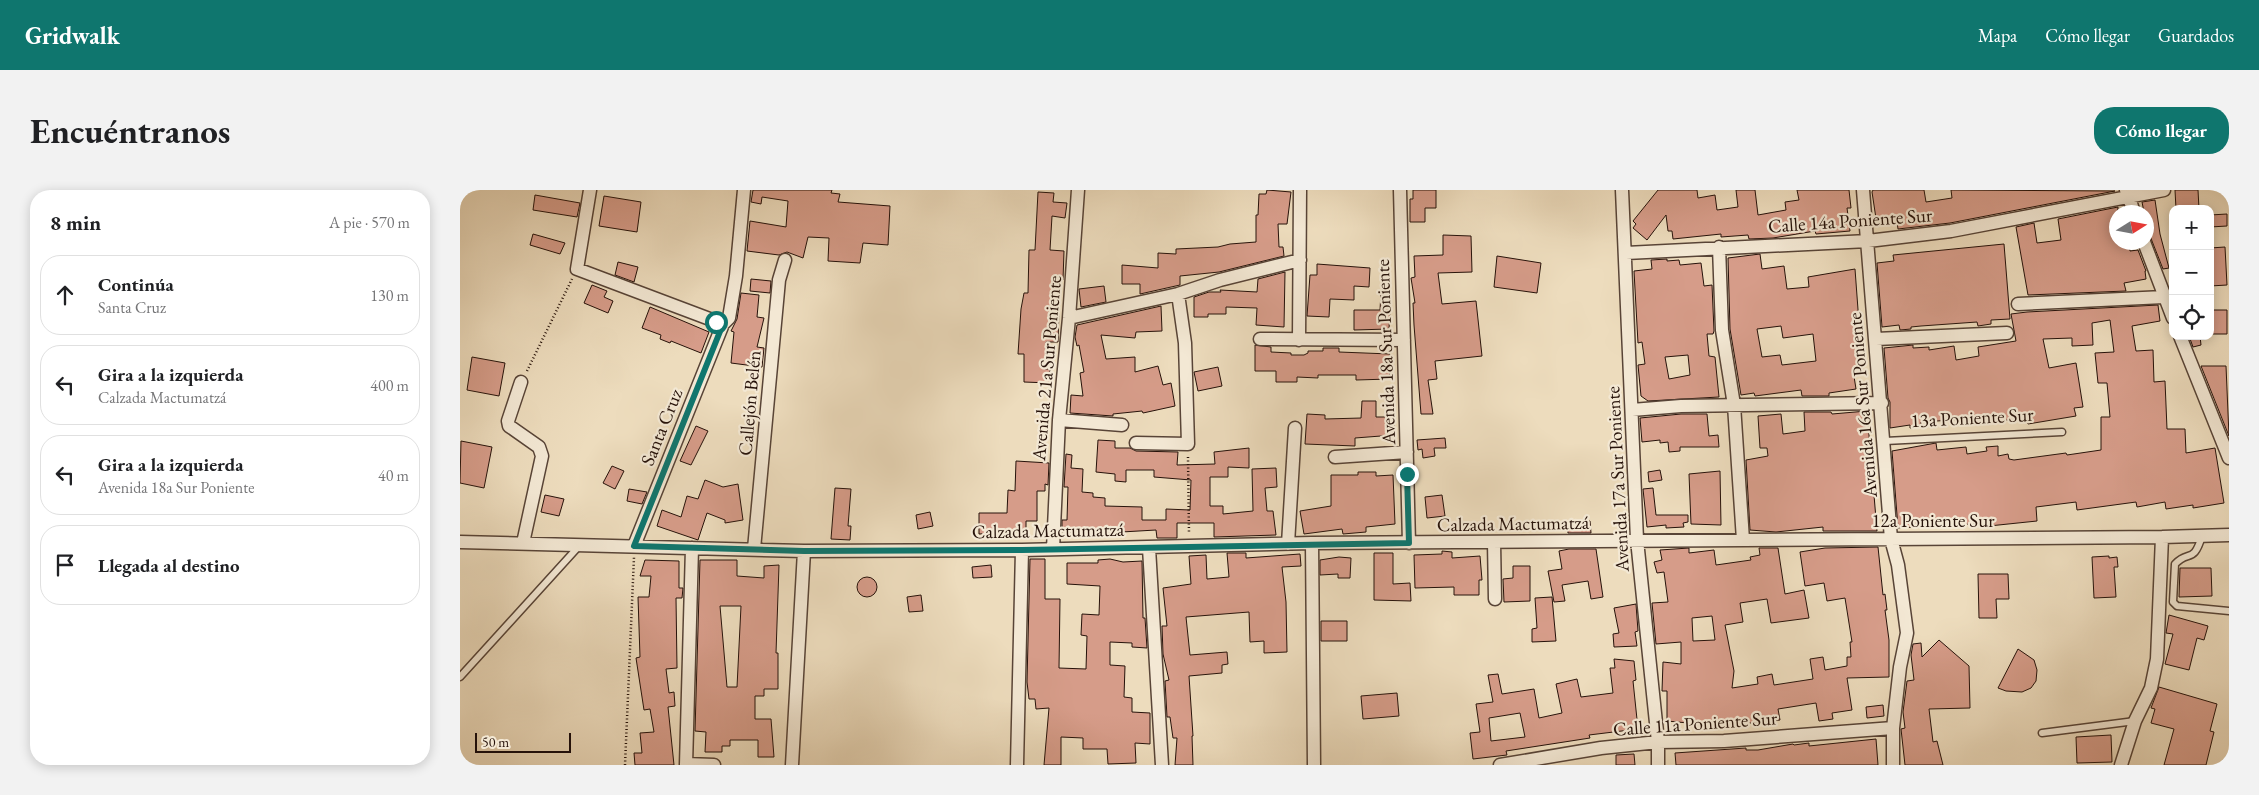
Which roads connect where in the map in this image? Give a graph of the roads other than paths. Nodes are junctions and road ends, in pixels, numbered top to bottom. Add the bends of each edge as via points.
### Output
1 (590, 190) edge
2 (744, 190) edge
3 (1078, 190) edge
4 (1300, 190) edge
5 (1400, 190) edge
6 (1622, 190) edge
7 (1863, 190) edge
8 (2164, 190) edge
9 (2128, 193) edge
10 (2132, 205) edge
11 (1868, 241) junction
12 (1719, 247) junction
13 (2147, 250) edge
14 (1626, 253) junction
15 (785, 260) dead end
16 (1300, 260) junction
17 (1178, 294) junction
18 (2164, 297) junction
19 (2018, 304) dead end
20 (2169, 309) edge
21 (1069, 318) junction
22 (723, 324) junction
23 (2008, 333) dead end
24 (1876, 338) junction
25 (1260, 339) dead end
26 (1300, 340) junction
27 (1404, 340) junction
28 (2182, 340) edge
29 (521, 382) road end
30 (1882, 403) junction
31 (1734, 405) junction
32 (1632, 410) junction
33 (1059, 420) junction
34 (1122, 425) dead end
35 (1295, 428) dead end
36 (2062, 432) dead end
37 (1885, 441) junction
38 (1136, 443) dead end
39 (1407, 452) junction
40 (1336, 457) dead end
41 (2229, 458) edge
42 (2229, 535) edge
43 (2202, 536) junction
44 (2162, 538) junction
45 (1891, 539) junction
46 (1637, 540) junction
47 (1743, 540) junction
48 (460, 542) edge
49 (1494, 542) junction
50 (523, 543) junction
51 (1312, 543) junction
52 (1409, 543) junction
53 (1288, 544) junction
54 (580, 545) junction
55 (634, 546) junction
56 (692, 548) junction
57 (1149, 548) junction
58 (754, 549) junction
59 (1053, 549) junction
60 (1022, 550) junction
61 (804, 551) junction
62 (1494, 599) dead end
63 (2229, 611) edge
64 (460, 677) edge
65 (2135, 721) junction
66 (1893, 728) junction
67 (2042, 733) dead end
68 (1658, 742) junction
69 (686, 764) edge
70 (714, 765) edge
71 (792, 765) edge
72 (1017, 765) edge
73 (1162, 765) edge
74 (1314, 765) edge
75 (1500, 765) edge
76 (1658, 765) edge
77 (1893, 765) edge
78 (2121, 765) edge

1 - 22 street via 577,269
2 - 22 street, Santa Cruz via 736,276 729,318
3 - 21 street, Avenida 21a Sur Poniente
4 - 16 street
5 - 27 street, Avenida 18a Sur Poniente
6 - 14 street, Avenida 17a Sur Poniente
7 - 11 street, Avenida 16a Sur Poniente
8 - 9 street, Calle 14a Poniente Sur
9 - 10 street
9 - 11 street, Calle 14a Poniente Sur via 1951,231
11 - 12 street, Calle 14a Poniente Sur
11 - 24 street, Avenida 16a Sur Poniente
12 - 14 street, Calle 14a Poniente Sur
12 - 31 street via 1722,330
13 - 18 street
14 - 32 street, Avenida 17a Sur Poniente
15 - 58 street, Callejón Belén via 780,280
16 - 17 street
16 - 26 street
17 - 21 street
17 - 38 street via 1185,343 1188,444
18 - 19 street
18 - 20 street
21 - 33 street, Avenida 21a Sur Poniente
22 - 55 street, Santa Cruz
23 - 24 street
24 - 30 street, Avenida 16a Sur Poniente
25 - 26 street
26 - 27 street
27 - 39 street, Avenida 18a Sur Poniente
28 - 41 street
29 - 50 street via 509,426 539,447 542,456
30 - 31 street
30 - 37 street, Avenida 16a Sur Poniente
31 - 32 street
31 - 47 street
32 - 46 street, Avenida 17a Sur Poniente
33 - 34 street
33 - 59 street, Avenida 21a Sur Poniente
35 - 53 street
36 - 37 lane, 13a Poniente Sur
37 - 45 street, Avenida 16a Sur Poniente
39 - 40 street
39 - 52 street, Avenida 18a Sur Poniente
42 - 43 street, 12a Poniente Sur
43 - 44 street, 12a Poniente Sur
43 - 63 lane via 2194,555 2175,564 2173,602 2177,606
44 - 45 street, 12a Poniente Sur
44 - 65 street via 2157,659 2151,688
45 - 47 street, 12a Poniente Sur
45 - 66 street, Avenida 16a Sur Poniente via 1898,565 1907,633
46 - 47 street, 12a Poniente Sur
46 - 49 street, Calzada Mactumatzá
46 - 68 street, Avenida 17a Sur Poniente
48 - 50 street, Calzada Mactumatzá
49 - 52 street, Calzada Mactumatzá
49 - 62 street
50 - 54 street, Calzada Mactumatzá
51 - 52 street, Calzada Mactumatzá
51 - 53 street, Calzada Mactumatzá
51 - 74 street
53 - 57 street, Calzada Mactumatzá
54 - 55 street, Calzada Mactumatzá
54 - 64 lane
55 - 56 street, Calzada Mactumatzá
56 - 58 street, Calzada Mactumatzá
56 - 69 street
57 - 59 street, Calzada Mactumatzá
57 - 73 street
58 - 61 street, Calzada Mactumatzá
59 - 60 street, Calzada Mactumatzá
60 - 61 street, Calzada Mactumatzá
60 - 72 street
61 - 71 street
65 - 67 lane
65 - 78 street
66 - 68 street, Calle 11a Poniente Sur via 1724,741
66 - 77 street, Avenida 16a Sur Poniente
68 - 75 street, Calle 11a Poniente Sur
68 - 76 street, Avenida 17a Sur Poniente
69 - 70 street

